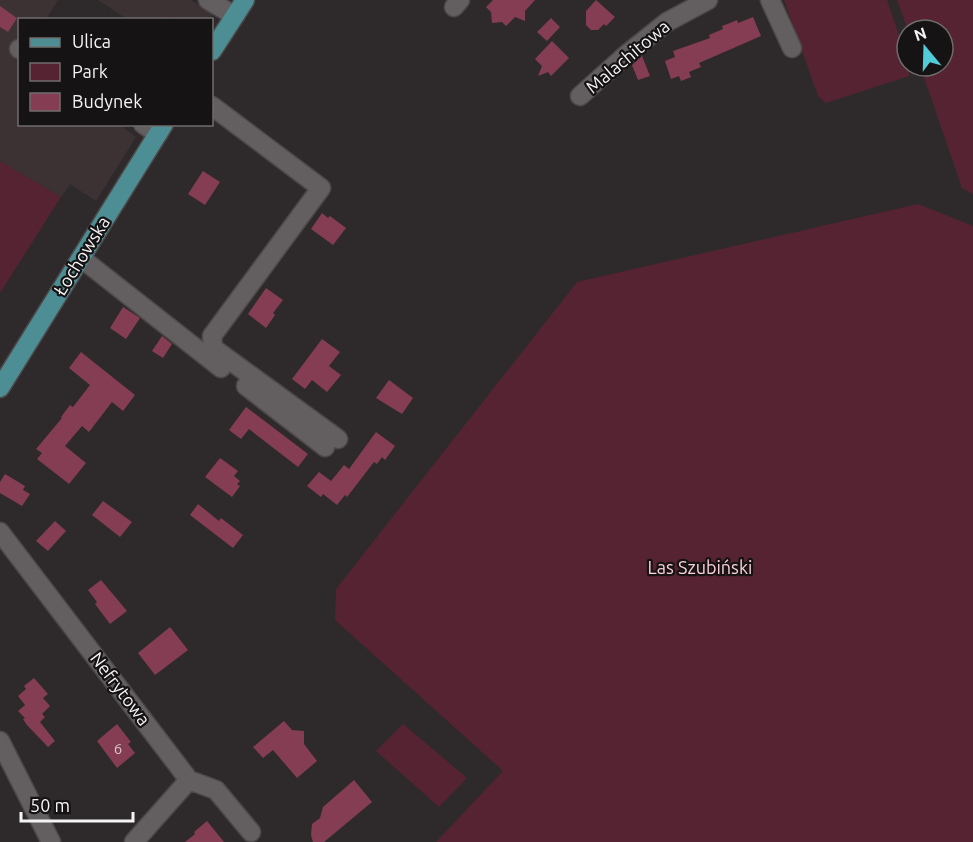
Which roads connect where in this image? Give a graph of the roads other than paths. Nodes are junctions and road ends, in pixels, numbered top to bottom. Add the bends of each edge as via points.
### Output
1 (207, 0) edge
2 (245, 0) edge
3 (708, 0) edge
4 (770, 0) edge
5 (235, 16) junction
6 (792, 48) dead end
7 (213, 49) edge
8 (580, 96) dead end
9 (213, 107) edge
10 (155, 128) edge
11 (81, 258) junction
12 (0, 388) edge
13 (0, 532) edge
14 (0, 741) edge
15 (189, 780) junction
16 (251, 832) dead end
17 (51, 842) edge
18 (134, 842) edge

1 - 5 street
2 - 5 main road
3 - 8 street, Malachitowa via 667,22
4 - 6 street
5 - 7 main road
9 - 11 street via 321,188 212,336 213,348 332,443
10 - 11 main road, Łochowska
11 - 12 main road, Łochowska
13 - 15 street, Nefrytowa
14 - 17 street
15 - 16 street via 216,790
15 - 18 street

